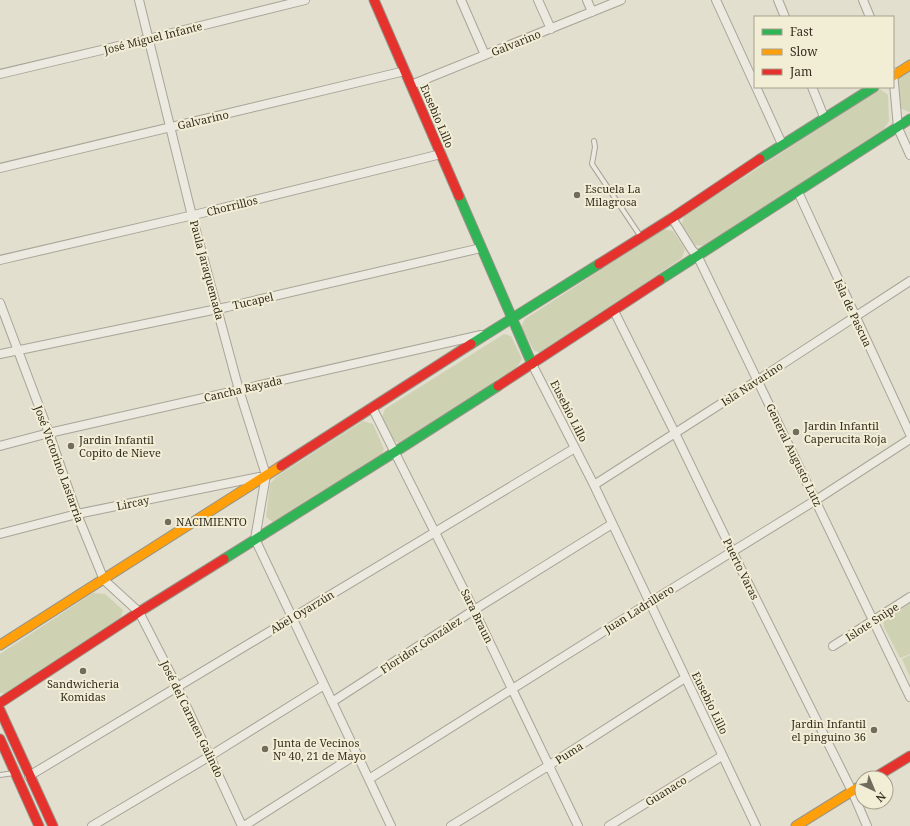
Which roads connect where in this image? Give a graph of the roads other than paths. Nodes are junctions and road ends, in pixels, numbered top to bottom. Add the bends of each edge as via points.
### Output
1 (139, 0) edge
2 (305, 0) edge
3 (374, 0) edge
4 (461, 0) edge
5 (538, 0) edge
6 (587, 0) edge
7 (621, 0) edge
8 (716, 0) edge
9 (778, 0) edge
10 (863, 0) edge
11 (592, 12) junction
12 (785, 16) edge
13 (870, 16) edge
14 (550, 29) junction
15 (148, 39) junction
16 (485, 55) junction
17 (910, 65) edge
18 (405, 72) junction
19 (894, 73) edge
20 (0, 74) edge
21 (754, 84) edge
22 (411, 85) junction
23 (894, 85) edge
24 (756, 88) edge
25 (812, 88) edge
26 (872, 88) edge
27 (824, 117) junction
28 (910, 120) edge
29 (171, 128) junction
30 (898, 128) junction
31 (594, 141) dead end
32 (782, 144) junction
33 (441, 154) junction
34 (910, 155) edge
35 (0, 168) edge
36 (798, 192) junction
37 (192, 216) junction
38 (672, 218) junction
39 (641, 237) junction
40 (481, 248) junction
41 (697, 255) junction
42 (0, 260) edge
43 (910, 281) edge
44 (0, 303) edge
45 (217, 309) junction
46 (614, 311) junction
47 (854, 316) junction
48 (512, 318) junction
49 (486, 334) junction
50 (17, 350) junction
51 (0, 354) edge
52 (532, 364) junction
53 (758, 380) junction
54 (239, 390) junction
55 (372, 408) junction
56 (49, 433) junction
57 (675, 433) junction
58 (910, 434) edge
59 (910, 439) edge
60 (0, 446) edge
61 (575, 448) junction
62 (394, 452) junction
63 (266, 475) junction
64 (594, 485) junction
65 (816, 500) junction
66 (77, 514) junction
67 (612, 524) junction
68 (435, 532) junction
69 (0, 534) edge
70 (255, 539) junction
71 (732, 551) junction
72 (104, 580) junction
73 (910, 597) edge
74 (649, 603) junction
75 (474, 610) junction
76 (139, 612) junction
77 (292, 618) junction
78 (874, 621) junction
79 (0, 645) edge
80 (833, 646) dead end
81 (685, 678) junction
82 (324, 685) junction
83 (178, 688) junction
84 (512, 688) junction
85 (910, 697) edge
86 (332, 702) junction
87 (0, 703) edge
88 (0, 710) edge
89 (1, 741) edge
90 (357, 754) junction
91 (210, 756) junction
92 (722, 756) junction
93 (910, 756) edge
94 (548, 766) junction
95 (887, 770) edge
96 (14, 773) junction
97 (0, 774) edge
98 (29, 776) junction
99 (369, 779) junction
100 (852, 791) junction
101 (39, 826) edge
102 (53, 826) edge
103 (92, 826) edge
104 (243, 826) edge
105 (390, 826) edge
106 (451, 826) edge
107 (578, 826) edge
108 (609, 826) edge
109 (756, 826) edge
110 (796, 826) edge
111 (867, 826) edge

1 - 15 street, Paula Jaraquemada
2 - 15 street, José Miguel Infante
3 - 18 main road, Eusebio Lillo
4 - 16 street
5 - 14 street
6 - 11 street
7 - 11 street, Galvarino
8 - 21 street
9 - 12 street
10 - 13 street
11 - 14 street, Galvarino
14 - 16 street, Galvarino
15 - 20 street, José Miguel Infante
15 - 29 street, Paula Jaraquemada
16 - 22 street, Galvarino
17 - 19 main road
18 - 22 main road, Eusebio Lillo
18 - 29 street, Galvarino
22 - 33 main road, Eusebio Lillo
23 - 30 street
24 - 32 street
25 - 27 street
26 - 27 main road
27 - 32 main road
28 - 30 main road
29 - 35 street, Galvarino
29 - 37 street, Paula Jaraquemada
30 - 34 street
30 - 36 main road
31 - 39 lane via 592,164
32 - 38 main road
33 - 37 street, Chorrillos
33 - 40 main road, Eusebio Lillo
36 - 41 main road
36 - 47 street, Isla de Pascua
37 - 42 street, Chorrillos
37 - 45 street, Paula Jaraquemada
38 - 39 main road
38 - 41 street, General Augusto Lutz
39 - 48 main road
40 - 45 street, Tucapel
40 - 48 main road, Eusebio Lillo
41 - 46 main road
41 - 53 street, General Augusto Lutz
43 - 47 street, Isla Navarino
44 - 50 street, José Victorino Lastarria
45 - 50 street, Tucapel
45 - 54 street, Paula Jaraquemada
46 - 52 main road
46 - 57 street, Puerto Varas
47 - 53 street, Isla Navarino
47 - 58 street, Isla de Pascua
48 - 49 main road
48 - 52 main road, Eusebio Lillo
49 - 54 street, Cancha Rayada
49 - 55 main road
50 - 51 street, Tucapel
50 - 56 street, José Victorino Lastarria
52 - 61 street, Eusebio Lillo
52 - 62 main road
53 - 57 street, Isla Navarino
53 - 65 street, General Augusto Lutz
54 - 56 street, Cancha Rayada
54 - 63 street, Paula Jaraquemada
55 - 62 street, Sara Braun
55 - 63 main road
56 - 60 street, Cancha Rayada
56 - 66 street, José Victorino Lastarria
57 - 64 street, Isla Navarino
57 - 71 street, Puerto Varas
59 - 65 street, Juan Ladrillero
61 - 64 street, Eusebio Lillo
61 - 68 street, Abel Oyarzún
62 - 68 street, Sara Braun
62 - 70 main road
63 - 66 street, Lircay
63 - 70 street, Paula Jaraquemada
63 - 72 main road
64 - 67 street, Eusebio Lillo
65 - 71 street, Juan Ladrillero
65 - 78 street, General Augusto Lutz
66 - 69 street, Lircay
66 - 72 street, José Victorino Lastarria
67 - 74 street, Eusebio Lillo
67 - 75 street, Floridor González
68 - 75 street, Sara Braun
68 - 77 street, Abel Oyarzún
70 - 76 main road
70 - 77 street
71 - 74 street, Juan Ladrillero
71 - 100 street, Puerto Varas
72 - 76 street, José Victorino Lastarria
72 - 79 main road
73 - 78 street, Islote Snipe
74 - 81 street, Eusebio Lillo
74 - 84 street, Juan Ladrillero
75 - 84 street, Sara Braun
75 - 86 street, Floridor González
76 - 83 street, José del Carmen Galindo
76 - 87 main road
77 - 82 street
77 - 83 street, Abel Oyarzún
78 - 80 street, Islote Snipe
78 - 85 street, General Augusto Lutz
81 - 92 street, Eusebio Lillo
81 - 94 street, Puma
82 - 86 street
82 - 91 street
83 - 91 street, José del Carmen Galindo
83 - 98 street, Abel Oyarzún
84 - 94 street, Sara Braun
84 - 99 street, Juan Ladrillero
86 - 90 street
88 - 98 main road
89 - 96 main road
90 - 99 street
90 - 104 street
91 - 103 street
91 - 104 street, José del Carmen Galindo
92 - 108 street, Guanaco
92 - 109 street, Eusebio Lillo
93 - 95 main road
94 - 106 street, Puma
94 - 107 street, Sara Braun
96 - 97 lane
96 - 101 main road
98 - 102 main road
99 - 105 street
100 - 110 main road
100 - 111 street, Puerto Varas

